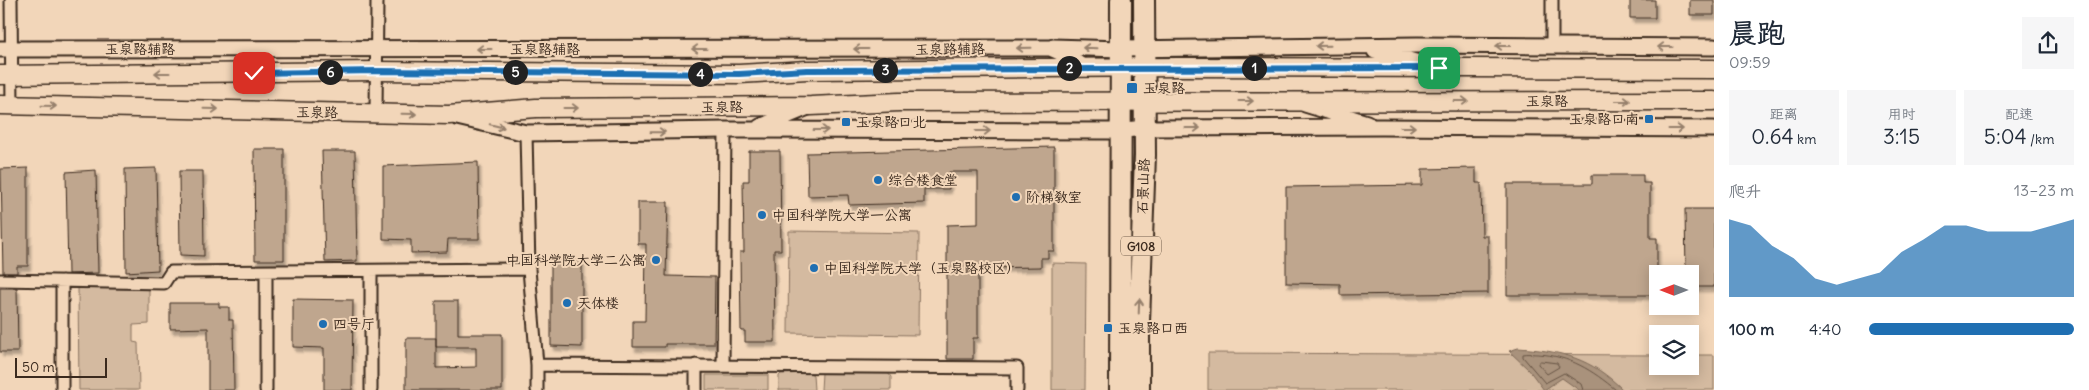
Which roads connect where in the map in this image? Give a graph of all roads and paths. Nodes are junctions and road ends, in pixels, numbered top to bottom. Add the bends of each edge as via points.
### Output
1 (12, 0) edge
2 (377, 0) edge
3 (1121, 0) edge
4 (1144, 0) edge
5 (1552, 0) edge
6 (1356, 46) junction
7 (1552, 46) junction
8 (1714, 47) edge
9 (1050, 48) junction
10 (6, 49) edge
11 (377, 50) junction
12 (1121, 58) junction
13 (1145, 58) junction
14 (1084, 68) junction
15 (1439, 68) junction
16 (1714, 68) edge
17 (376, 71) junction
18 (5, 75) edge
19 (1145, 101) junction
20 (1294, 101) junction
21 (1714, 101) edge
22 (1122, 102) junction
23 (6, 106) edge
24 (812, 106) junction
25 (376, 113) junction
26 (449, 115) junction
27 (1382, 127) junction
28 (1145, 128) junction
29 (1714, 129) edge
30 (725, 130) junction
31 (1122, 130) junction
32 (752, 131) junction
33 (526, 133) junction
34 (529, 269) junction
35 (266, 272) junction
36 (371, 272) junction
37 (0, 280) edge
38 (62, 281) junction
39 (537, 365) junction
40 (696, 365) junction
41 (723, 365) junction
42 (62, 390) edge
43 (266, 390) edge
44 (371, 390) edge
45 (537, 390) edge
46 (696, 390) edge
47 (1017, 390) edge
48 (1120, 390) edge
49 (1139, 390) edge

1 - 10 street
2 - 11 street
3 - 12 highway, G108
4 - 13 highway, G108
5 - 7 street
7 -> 6 street
6 -> 13 street
6 - 15 street
8 -> 7 street
9 -> 11 street, 玉泉路辅路
12 -> 9 street
9 - 14 street, 玉泉路辅路
10 - 11 street, 玉泉路辅路
10 - 18 street
11 - 17 street
12 - 13 main road
12 - 14 main road
12 - 22 highway, G108
13 - 15 main road
13 - 19 highway, G108
14 - 17 main road via 807,70 739,74
15 - 16 main road
17 -> 18 main road
17 - 25 street
18 - 23 street
19 -> 20 main road, 玉泉路
19 - 22 main road, 玉泉路
19 - 28 highway, 石景山路 / G108
20 -> 21 main road, 玉泉路
20 - 27 street
22 - 24 main road, 玉泉路 via 898,102
22 - 31 highway, 石景山路 / G108
23 -> 25 main road, 玉泉路
26 -> 24 main road, 玉泉路 via 536,108
24 - 32 street
25 -> 26 main road, 玉泉路
26 -> 33 street, 玉泉路
28 -> 27 street, 玉泉路
27 -> 29 street, 玉泉路
28 - 31 street, 玉泉路
49 -> 28 highway, 石景山路 / G108
30 - 32 street, 玉泉路
33 -> 30 street, 玉泉路
30 - 41 street
32 -> 31 street, 玉泉路
31 - 48 highway, 石景山路 / G108
33 - 34 street
34 - 36 street
34 - 39 street
35 - 36 street
35 - 38 street via 170,272 164,283
35 - 43 street
36 - 44 street
37 - 38 street
38 - 42 street
39 - 40 street
39 - 45 street
40 - 41 street
40 - 46 street
41 - 47 street via 1017,368

